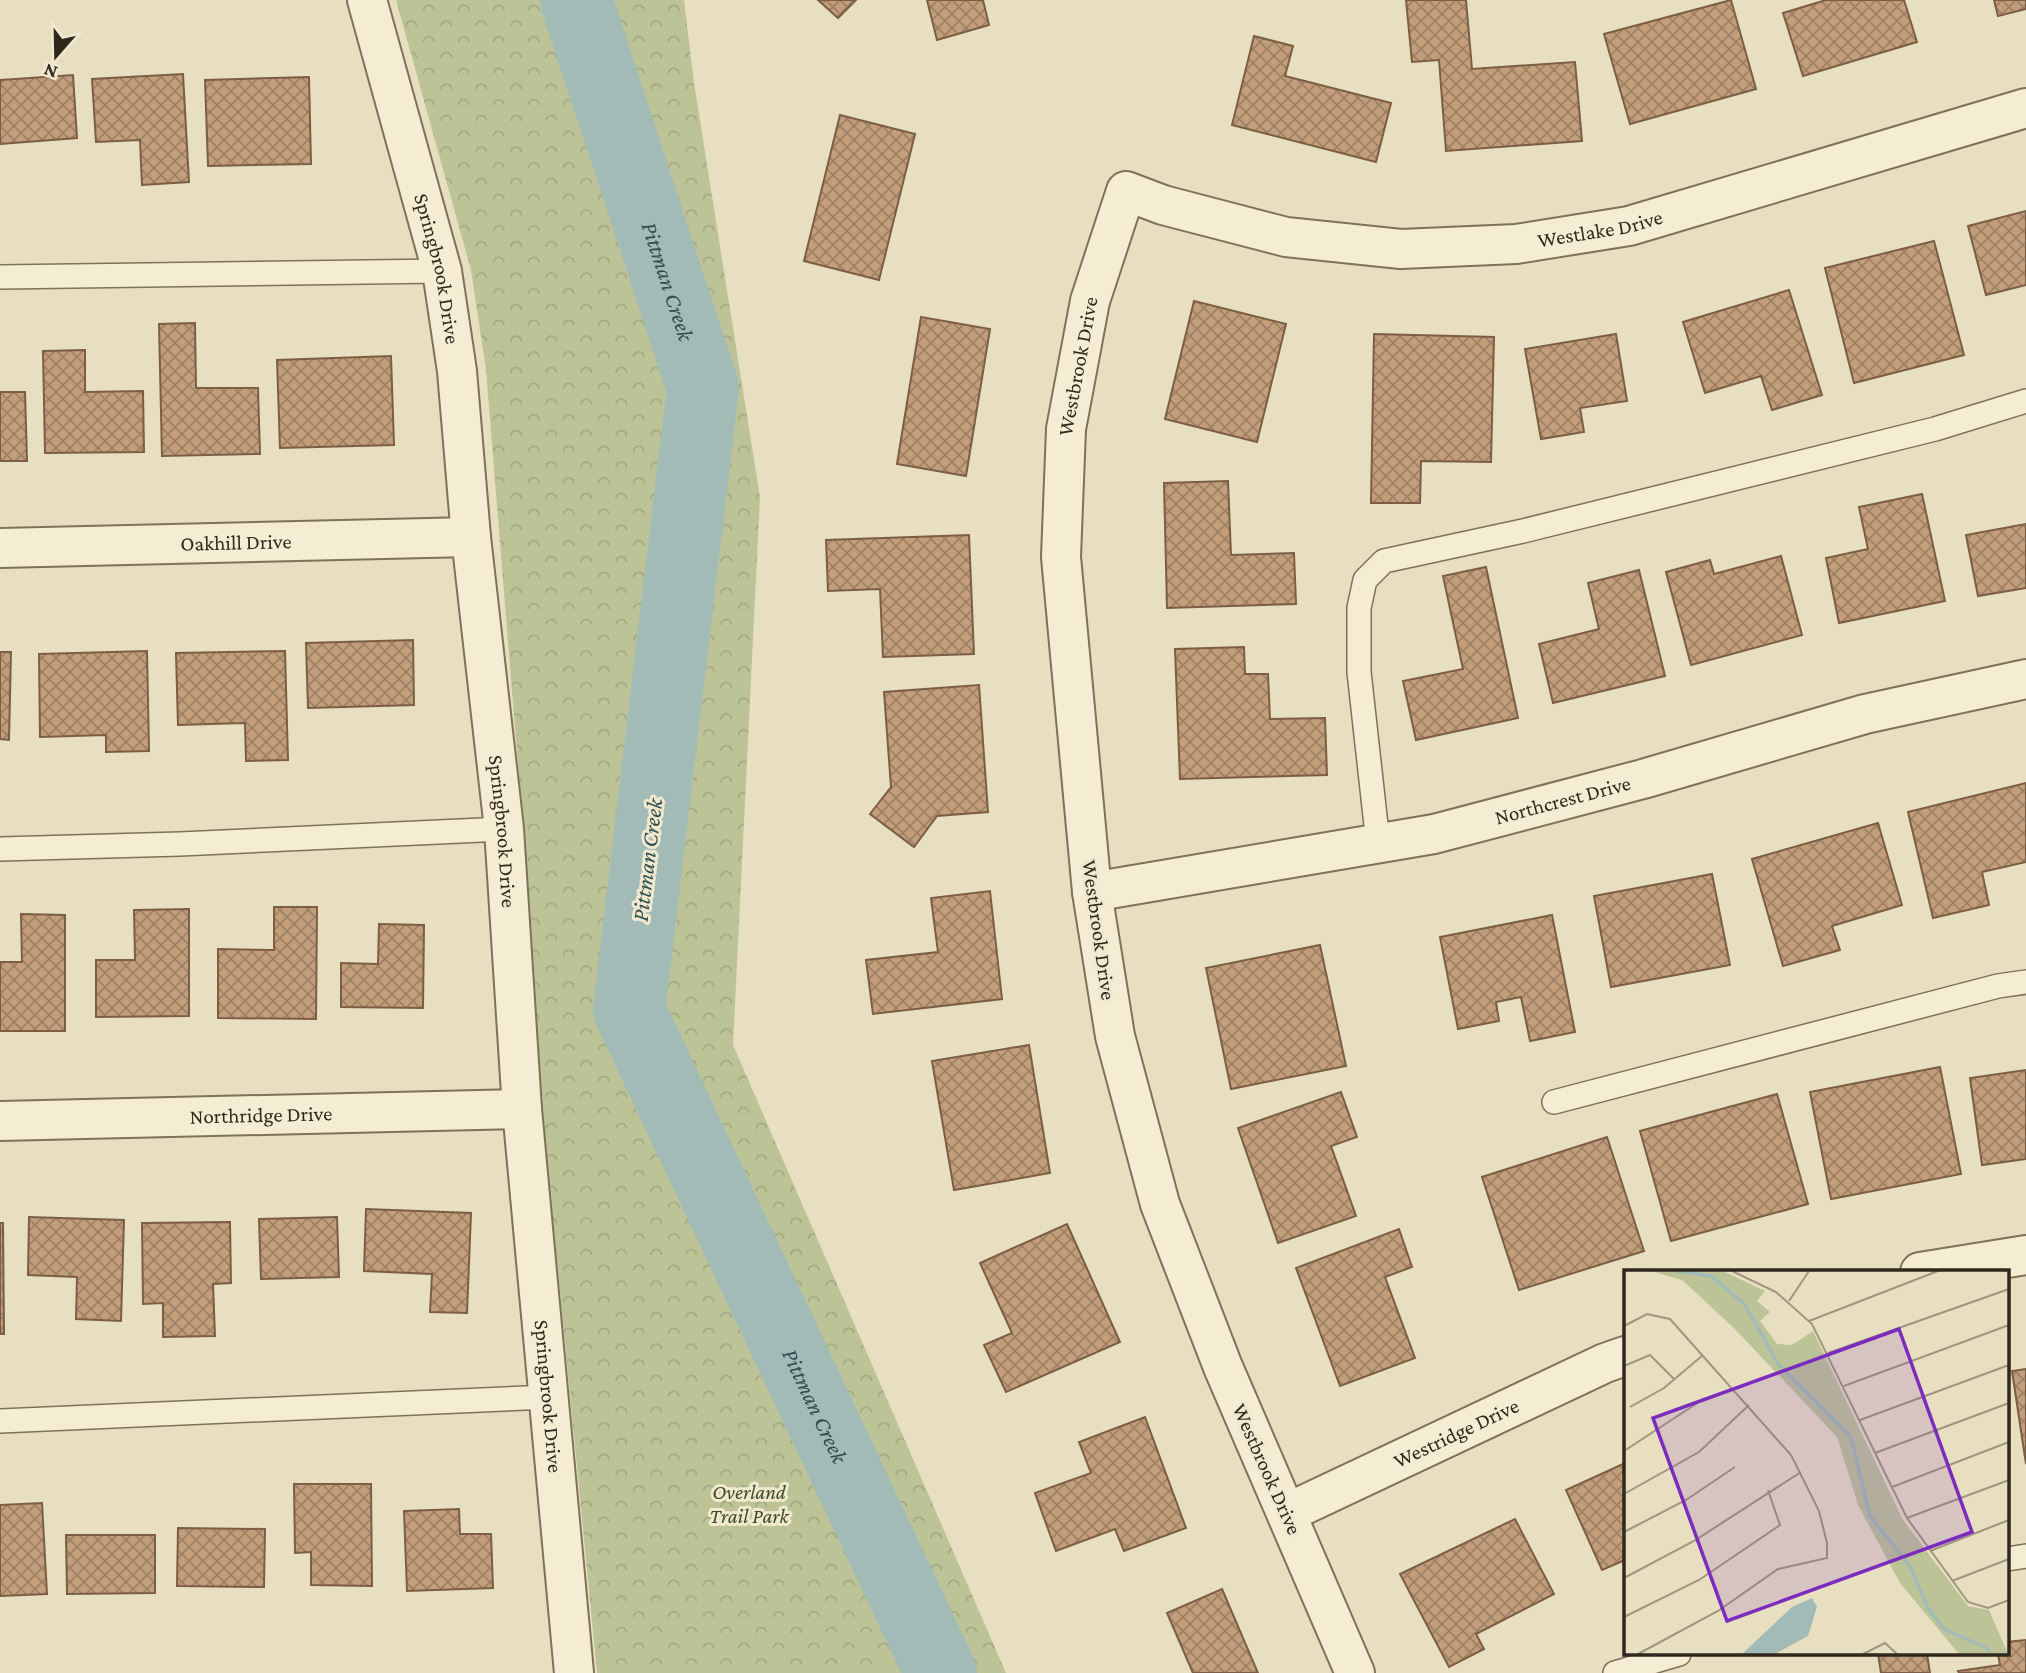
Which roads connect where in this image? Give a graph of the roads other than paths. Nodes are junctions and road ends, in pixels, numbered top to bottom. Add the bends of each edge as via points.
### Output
1 (367, 0) edge
2 (2026, 108) edge
3 (1163, 205) joint
4 (442, 271) junction
5 (0, 277) edge
6 (2026, 401) edge
7 (471, 537) junction
8 (0, 548) edge
9 (2026, 679) edge
10 (504, 829) junction
11 (1378, 843) junction
12 (0, 849) edge
13 (1092, 892) junction
14 (2026, 982) edge
15 (1554, 1101) dead end
16 (522, 1109) junction
17 (0, 1121) edge
18 (2026, 1255) edge
19 (1932, 1270) edge
20 (1624, 1356) edge
21 (549, 1398) junction
22 (0, 1421) edge
23 (1287, 1513) junction
24 (2026, 1556) edge
25 (2008, 1559) edge
26 (1672, 1656) edge
27 (574, 1673) edge
28 (1355, 1673) edge
29 (1615, 1673) edge

1 - 4 street, Springbrook Drive
2 - 3 street, Westlake Drive via 1629,226 1516,244 1401,249 1286,237
3 - 13 street, Westbrook Drive via 1126,191 1090,301 1066,429 1061,557
4 - 5 lane
4 - 7 street, Springbrook Drive via 457,371
6 - 11 lane via 1909,436 1384,561 1365,580 1359,608 1359,672
7 - 8 street, Oakhill Drive
7 - 10 street, Springbrook Drive
9 - 11 street, Northcrest Drive via 1866,714 1630,783 1434,834
10 - 12 lane
10 - 16 street, Springbrook Drive
11 - 13 street, Northcrest Drive
13 - 23 street, Westbrook Drive via 1115,1036 1160,1204 1223,1367
14 - 15 lane
16 - 17 street, Northridge Drive
16 - 21 street, Springbrook Drive
18 - 19 street
20 - 23 street, Westridge Drive
21 - 22 lane
21 - 27 street, Springbrook Drive
23 - 28 street, Westbrook Drive
24 - 25 lane
26 - 29 lane

